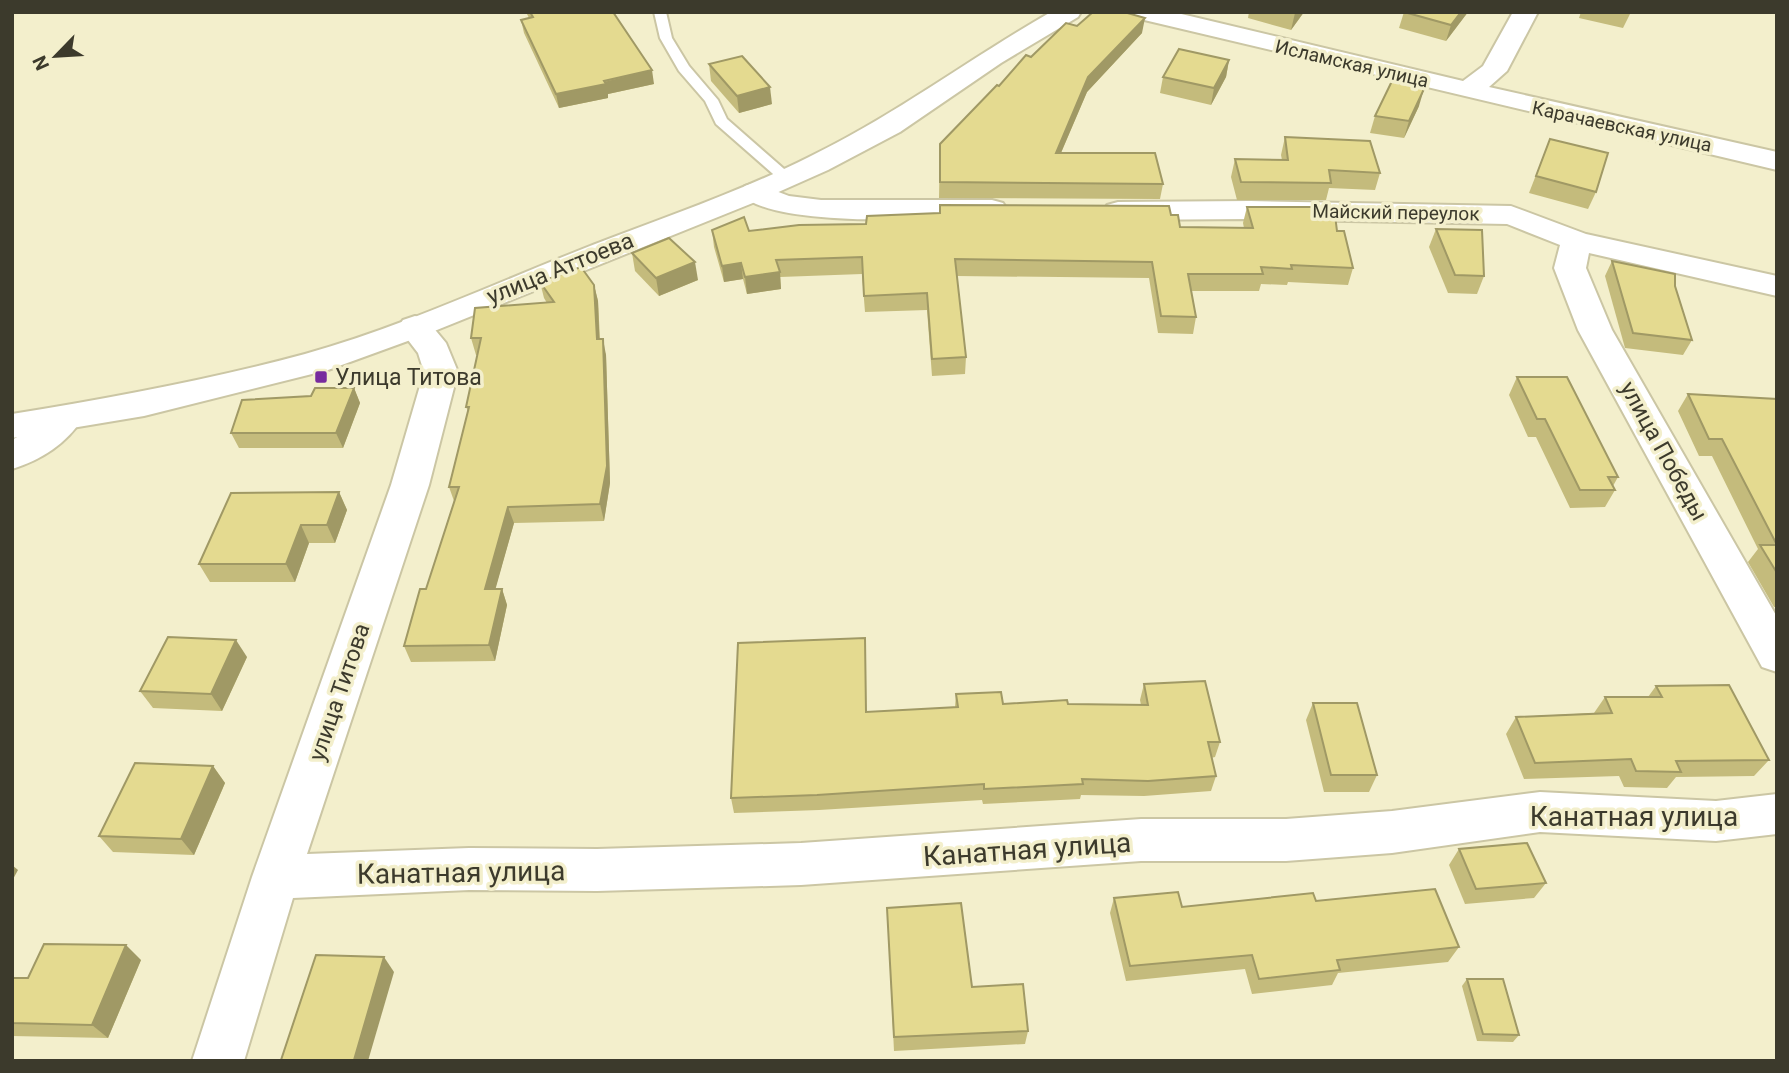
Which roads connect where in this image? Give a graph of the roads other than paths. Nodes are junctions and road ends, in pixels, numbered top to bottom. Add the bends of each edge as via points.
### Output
1 (660, 12) edge
2 (1069, 12) edge
3 (1140, 12) edge
4 (1526, 12) edge
5 (1468, 90) junction
6 (1777, 161) edge
7 (786, 178) junction
8 (755, 192) junction
9 (1013, 209) edge
10 (1096, 211) edge
11 (1577, 241) junction
12 (1777, 286) edge
13 (415, 327) junction
14 (64, 419) junction
15 (12, 426) edge
16 (12, 456) edge
17 (1777, 655) edge
18 (1777, 814) edge
19 (276, 877) junction
20 (218, 1061) edge

1 - 7 lane via 666,38 721,121
2 - 7 street, улица Аттоева via 890,126
3 - 5 street, Исламская улица
4 - 5 street via 1494,71
5 - 6 street, Карачаевская улица
7 - 8 street, улица Аттоева
8 - 9 street via 783,204 821,209
8 - 13 street, улица Аттоева
10 - 11 street, Майский переулок via 1489,213 1524,219
11 - 12 street, Майский переулок
11 - 17 street, улица Победы via 1570,268 1595,330
13 - 14 street, улица Аттоева via 316,362
13 - 19 street, улица Титова via 434,351 441,372 410,485
14 - 15 street, улица Аттоева
14 - 16 street via 53,433
18 - 19 street, Канатная улица via 1716,821 1540,812 1392,832 1286,840 1141,840 801,864
19 - 20 street, улица Титова

